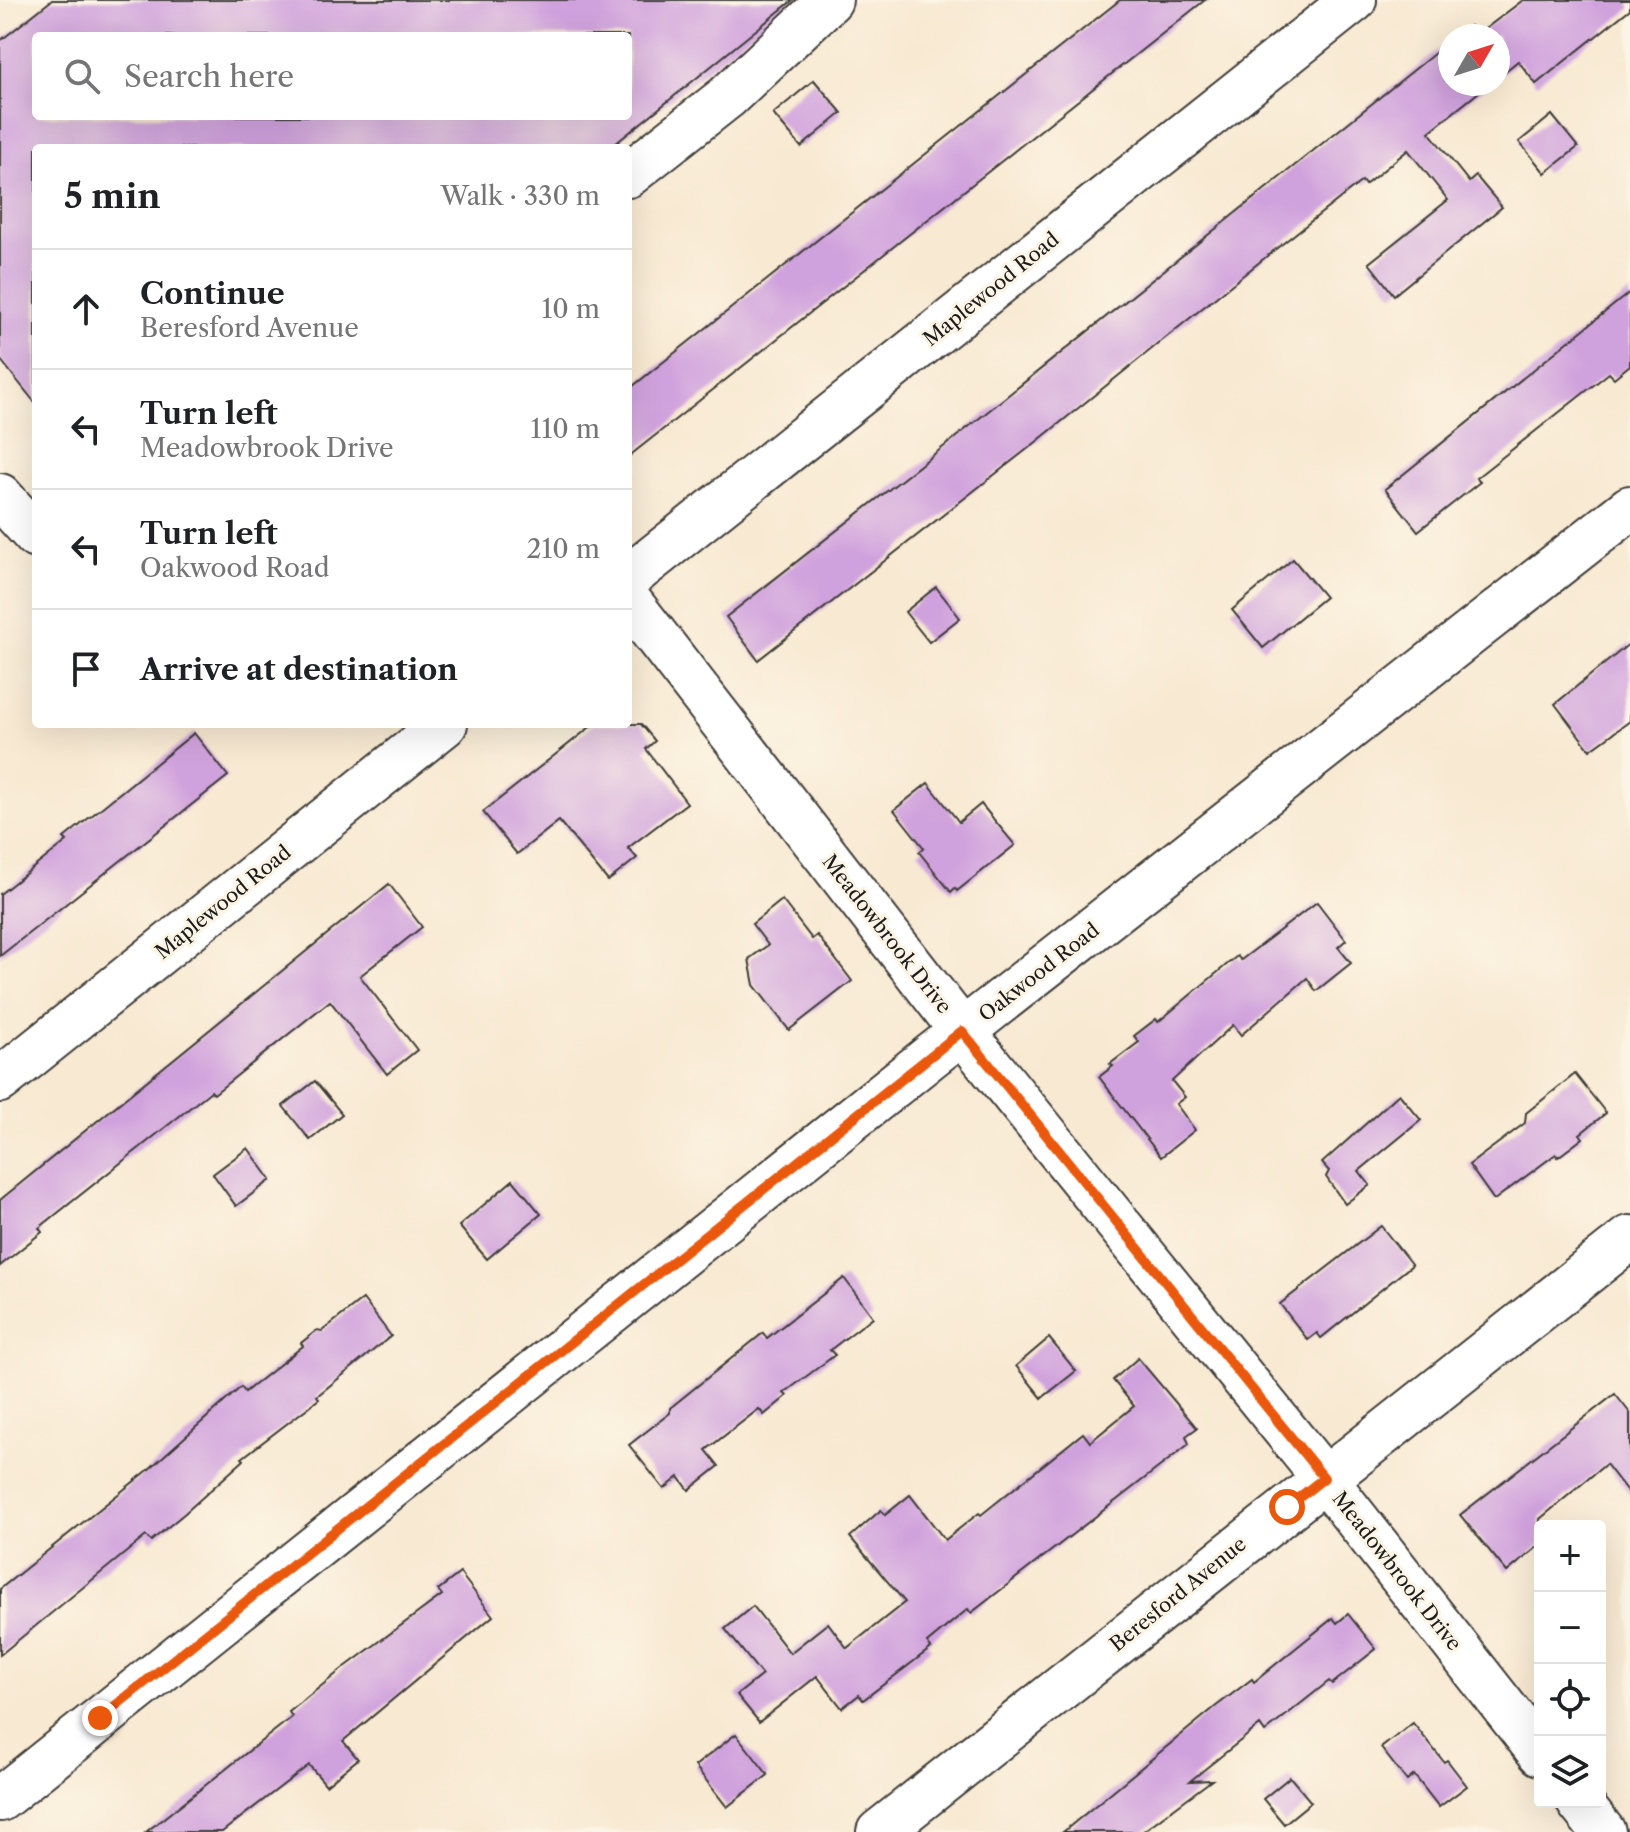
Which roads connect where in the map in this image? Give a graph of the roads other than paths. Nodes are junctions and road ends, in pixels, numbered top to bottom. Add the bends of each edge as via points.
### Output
1 (830, 0) edge
2 (1354, 0) edge
3 (632, 172) edge
4 (0, 496) edge
5 (1630, 508) edge
6 (32, 532) edge
7 (632, 575) edge
8 (632, 605) edge
9 (440, 728) edge
10 (962, 1031) junction
11 (0, 1080) edge
12 (1630, 1238) edge
13 (1324, 1478) junction
14 (1534, 1745) edge
15 (0, 1799) edge
16 (1584, 1808) edge
17 (879, 1832) edge
18 (1603, 1832) edge

1 - 3 street via 727,97
2 - 7 street, Maplewood Road
4 - 6 street
5 - 10 street, Oakwood Road
8 - 10 street, Meadowbrook Drive
9 - 11 street, Maplewood Road
10 - 13 street, Meadowbrook Drive
10 - 15 street, Oakwood Road
12 - 13 street, Beresford Avenue
13 - 14 street, Meadowbrook Drive
13 - 17 street, Beresford Avenue
16 - 18 street

